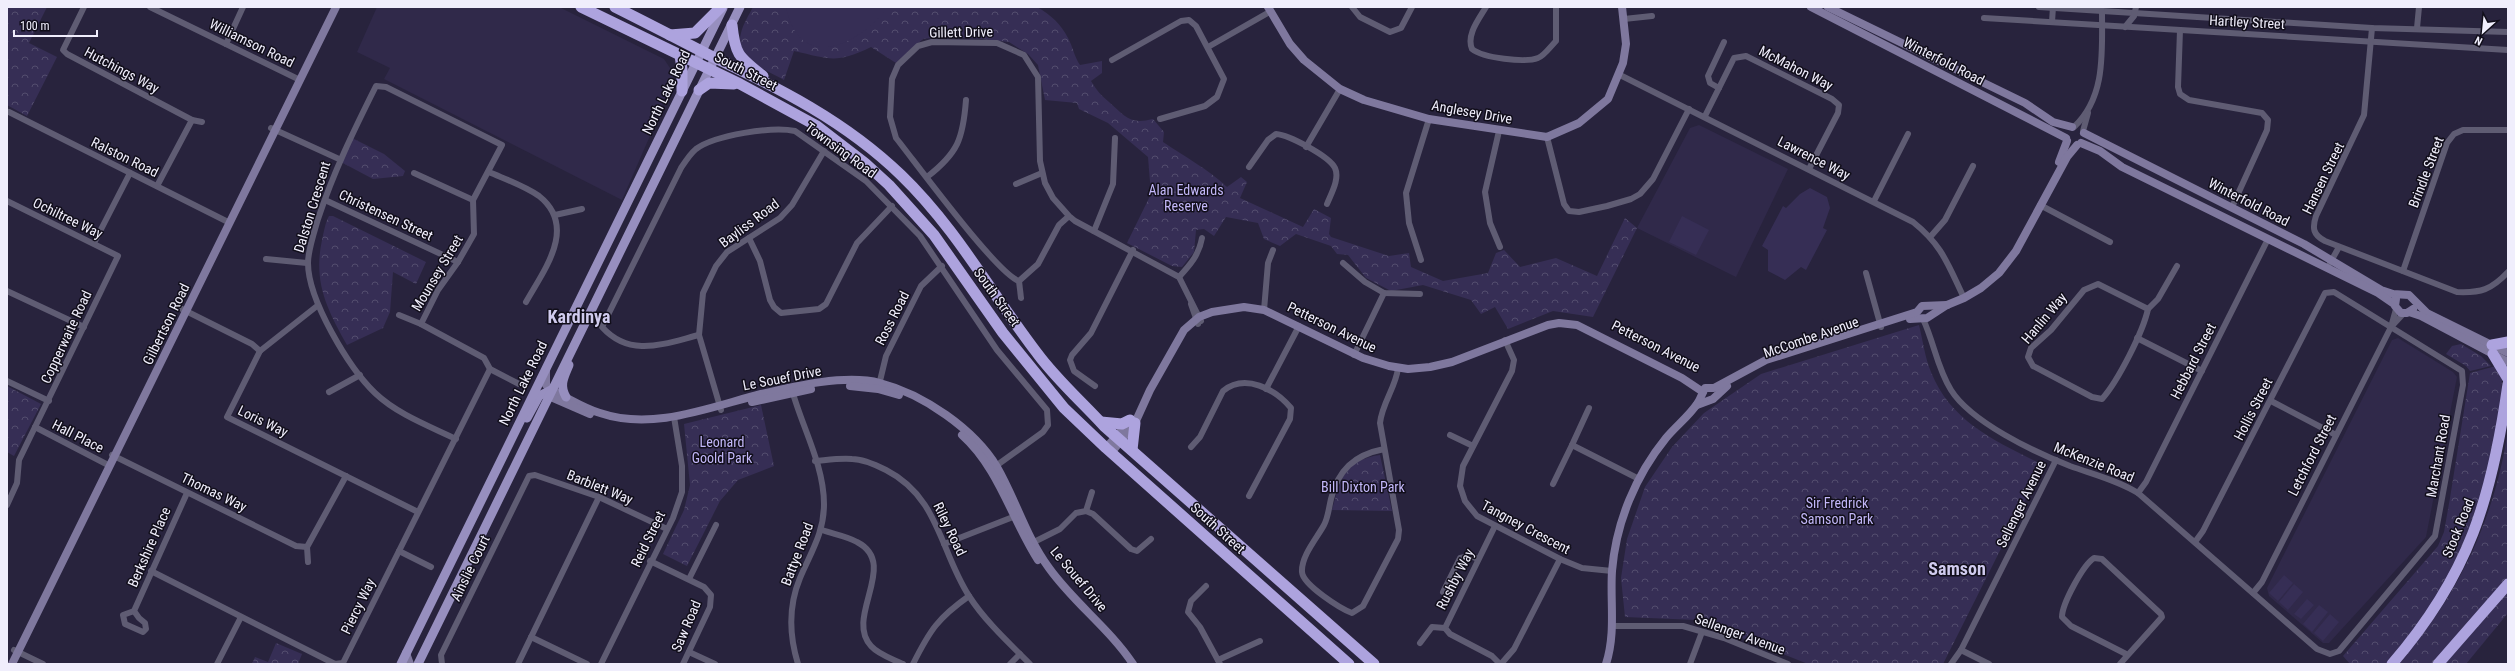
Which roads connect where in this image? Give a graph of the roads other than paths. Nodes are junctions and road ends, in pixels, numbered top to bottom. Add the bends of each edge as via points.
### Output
1 (84, 7) edge
2 (152, 7) edge
3 (243, 7) edge
4 (331, 7) edge
5 (336, 7) edge
6 (581, 7) edge
7 (615, 7) edge
8 (722, 7) edge
9 (740, 7) edge
10 (1352, 7) edge
11 (1412, 7) edge
12 (1486, 7) edge
13 (1556, 7) edge
14 (1622, 7) edge
15 (1811, 7) edge
16 (1828, 7) edge
17 (2039, 7) edge
18 (2053, 7) edge
19 (2419, 7) edge
20 (1269, 9) edge
21 (2136, 10) edge
22 (2102, 11) junction
23 (1842, 14) edge
24 (1652, 16) dead end
25 (1984, 18) dead end
26 (1624, 19) junction
27 (2052, 22) junction
28 (732, 24) junction
29 (2102, 25) junction
30 (2125, 26) junction
31 (2372, 28) junction
32 (2417, 28) junction
33 (2180, 30) junction
34 (2508, 32) edge
35 (670, 35) junction
36 (1724, 42) dead end
37 (2372, 42) junction
38 (226, 44) junction
39 (1208, 47) junction
40 (2508, 50) edge
41 (702, 51) junction
42 (680, 55) junction
43 (715, 58) junction
44 (1112, 60) dead end
45 (696, 62) junction
46 (709, 69) junction
47 (1620, 75) junction
48 (298, 79) junction
49 (740, 84) junction
50 (778, 88) junction
51 (1719, 88) junction
52 (1340, 89) junction
53 (699, 90) junction
54 (682, 91) junction
55 (966, 100) dead end
56 (1689, 109) junction
57 (9, 112) dead end
58 (2088, 112) junction
59 (1704, 116) junction
60 (1160, 119) dead end
61 (1429, 119) junction
62 (192, 120) junction
63 (202, 122) dead end
64 (2073, 127) junction
65 (274, 128) junction
66 (2508, 130) edge
67 (1499, 131) junction
68 (2083, 132) junction
69 (1908, 134) dead end
70 (1547, 137) junction
71 (1115, 138) dead end
72 (2066, 140) junction
73 (2079, 144) junction
74 (1306, 147) junction
75 (824, 151) junction
76 (339, 159) junction
77 (1249, 166) dead end
78 (1973, 166) dead end
79 (1809, 169) junction
80 (489, 172) junction
81 (130, 173) junction
82 (414, 173) dead end
83 (1042, 173) junction
84 (927, 177) junction
85 (1016, 184) dead end
86 (157, 186) junction
87 (325, 200) junction
88 (473, 200) junction
89 (1874, 201) junction
90 (7, 202) edge
91 (1327, 204) dead end
92 (2040, 205) junction
93 (892, 206) junction
94 (2232, 208) junction
95 (582, 209) dead end
96 (555, 215) junction
97 (1069, 216) junction
98 (228, 222) junction
99 (1094, 231) junction
100 (1930, 236) junction
101 (749, 238) junction
102 (1202, 238) dead end
103 (2268, 239) junction
104 (2110, 242) dead end
105 (94, 243) junction
106 (1500, 247) dead end
107 (2339, 247) junction
108 (1133, 250) junction
109 (1273, 250) dead end
110 (118, 256) joint
111 (266, 259) dead end
112 (2332, 259) junction
113 (1421, 260) dead end
114 (458, 262) junction
115 (308, 263) junction
116 (1343, 263) dead end
117 (942, 266) junction
118 (2177, 266) dead end
119 (2327, 268) junction
120 (2403, 271) junction
121 (2508, 272) edge
122 (1866, 273) dead end
123 (1179, 277) junction
124 (1019, 281) junction
125 (7, 291) edge
126 (2334, 292) joint
127 (1384, 293) junction
128 (1420, 294) dead end
129 (2400, 294) junction
130 (1021, 298) dead end
131 (1964, 298) junction
132 (2414, 300) junction
133 (526, 302) dead end
134 (317, 306) junction
135 (2148, 309) junction
136 (184, 310) junction
137 (1264, 310) junction
138 (2401, 310) junction
139 (399, 315) dead end
140 (1924, 315) junction
141 (1198, 320) junction
142 (421, 324) junction
143 (1881, 325) junction
144 (1299, 326) junction
145 (84, 327) junction
146 (2391, 328) junction
147 (578, 335) junction
148 (699, 335) junction
149 (2137, 338) junction
150 (1505, 340) junction
151 (2508, 342) edge
152 (2492, 349) junction
153 (260, 351) junction
154 (2508, 353) edge
155 (1354, 355) junction
156 (2508, 362) edge
157 (546, 367) junction
158 (1398, 368) junction
159 (490, 370) junction
160 (2202, 371) junction
161 (360, 375) junction
162 (2508, 379) edge
163 (7, 381) edge
164 (519, 384) dead end
165 (537, 384) junction
166 (2508, 384) edge
167 (879, 386) junction
168 (1095, 386) dead end
169 (795, 389) junction
170 (1266, 389) junction
171 (329, 392) dead end
172 (547, 393) junction
173 (1709, 393) junction
174 (566, 397) junction
175 (49, 401) junction
176 (2271, 401) junction
177 (720, 408) junction
178 (1589, 408) dead end
179 (1135, 419) junction
180 (675, 420) junction
181 (1101, 422) junction
182 (35, 428) junction
183 (2336, 434) junction
184 (1450, 435) dead end
185 (1119, 438) junction
186 (456, 439) junction
187 (1572, 445) junction
188 (1473, 446) junction
189 (1191, 447) dead end
190 (1384, 449) junction
191 (505, 450) junction
192 (1108, 450) junction
193 (1132, 450) junction
194 (113, 456) junction
195 (2056, 460) junction
196 (815, 461) junction
197 (108, 465) junction
198 (994, 468) junction
199 (346, 476) junction
200 (1639, 479) junction
201 (524, 483) joint
202 (1553, 484) dead end
203 (1092, 492) dead end
204 (186, 493) junction
205 (2138, 493) junction
206 (1250, 496) dead end
207 (599, 497) junction
208 (7, 505) edge
209 (1086, 511) junction
210 (418, 512) junction
211 (1016, 515) junction
212 (716, 526) dead end
213 (1495, 526) junction
214 (667, 529) junction
215 (822, 530) junction
216 (1151, 539) dead end
217 (2194, 542) junction
218 (944, 544) junction
219 (1031, 544) junction
220 (307, 547) junction
221 (399, 551) junction
222 (1478, 559) junction
223 (1560, 559) junction
224 (650, 561) junction
225 (308, 562) dead end
226 (431, 567) dead end
227 (151, 571) junction
228 (1612, 571) junction
229 (689, 579) junction
230 (2508, 584) edge
231 (1206, 586) dead end
232 (1443, 592) dead end
233 (2253, 593) junction
234 (969, 596) junction
235 (134, 611) dead end
236 (241, 616) junction
237 (1612, 626) junction
238 (1446, 628) junction
239 (1702, 632) junction
240 (531, 637) junction
241 (1260, 641) dead end
242 (1420, 643) dead end
243 (1961, 650) junction
244 (16, 651) junction
245 (689, 652) junction
246 (406, 653) junction
247 (423, 654) junction
248 (1020, 654) junction
249 (2330, 654) joint
250 (2128, 655) junction
251 (1770, 657) junction
252 (1219, 662) edge
253 (7, 664) edge
254 (12, 664) edge
255 (43, 664) edge
256 (217, 664) edge
257 (401, 664) edge
258 (410, 664) edge
259 (418, 664) edge
260 (424, 664) edge
261 (442, 664) edge
262 (518, 664) edge
263 (587, 664) edge
264 (601, 664) edge
265 (683, 664) edge
266 (715, 664) edge
267 (798, 664) edge
268 (903, 664) edge
269 (913, 664) edge
270 (1010, 664) edge
271 (1030, 664) edge
272 (1129, 664) edge
273 (1133, 664) edge
274 (1349, 664) edge
275 (1374, 664) edge
276 (1500, 664) edge
277 (1606, 664) edge
278 (1690, 664) edge
279 (1767, 664) edge
280 (1788, 664) edge
281 (1951, 664) edge
282 (1989, 664) edge
283 (2120, 664) edge
284 (2392, 664) edge
285 (2438, 664) edge

1 - 62 street, Hutchings Way via 62,50
2 - 38 street, Williamson Road
3 - 38 street
4 - 48 street, Gilbertson Road
5 - 48 street, Gilbertson Road
6 - 42 highway, South Street
7 - 35 highway, South Street
8 - 35 highway via 695,33
8 - 41 main road, North Lake Road
9 - 28 main road, North Lake Road
10 - 11 street via 1360,17 1390,32 1401,28
12 - 13 street via 1471,34 1472,49 1522,62 1540,58 1556,41
14 - 26 street
15 - 23 street, Winterfold Road
16 - 23 street, Winterfold Road
17 - 18 street, Hartley Street
18 - 22 street, Hartley Street
18 - 27 street
19 - 32 street
20 - 39 street
20 - 52 street, Anglesey Drive via 1290,44 1304,60
21 - 22 street, Hartley Street
21 - 30 street via 2133,19
21 - 31 street, Hartley Street
22 - 29 street
23 - 64 street, Winterfold Road via 2025,103 2053,122
23 - 72 street, Winterfold Road
24 - 26 street
25 - 27 street, Hartley Street
26 - 47 street via 1626,44
27 - 29 street, Hartley Street
28 - 43 main road, North Lake Road
28 - 50 highway via 735,49 739,55
29 - 30 street, Hartley Street
29 - 58 street via 2099,78 2095,98
30 - 33 street, Hartley Street
31 - 32 street, Hartley Street
31 - 37 street, Hansen Street
32 - 34 street, Hartley Street
33 - 37 street, Hartley Street
33 - 94 street via 2180,94 2189,100 2262,113 2268,120 2267,130
35 - 41 highway, South Street
36 - 51 street via 1708,76 1710,83
37 - 40 street, Hartley Street
37 - 107 street, Hansen Street via 2362,121 2313,226 2317,236
38 - 48 street, Williamson Road
39 - 44 street via 1189,20 1181,21
39 - 60 street via 1224,79 1217,97 1205,106
41 - 43 highway, South Street
41 - 45 main road, North Lake Road
42 - 45 highway, South Street
42 - 54 highway
43 - 46 main road, North Lake Road
43 - 50 highway, South Street
45 - 46 highway, South Street
45 - 54 main road, North Lake Road
46 - 49 highway, South Street
46 - 53 main road, North Lake Road
47 - 56 street, Lawrence Way
47 - 70 street via 1608,99 1580,123
48 - 65 street, Gilbertson Road
49 - 53 highway via 713,82
49 - 192 highway, South Street via 817,126 889,185 934,235 1003,333 1064,408
50 - 181 highway, South Street via 846,128 873,149 915,190 959,241 1038,355
51 - 59 street, McMahon Way
51 - 79 street, McMahon Way via 1734,58 1746,56 1834,100 1839,105 1838,112
52 - 61 street, Anglesey Drive via 1364,100
52 - 74 street
53 - 147 main road, North Lake Road
54 - 157 main road, North Lake Road
55 - 84 street via 960,140 946,162
56 - 59 street, Lawrence Way
56 - 70 street via 1653,179 1640,194 1631,200 1579,212 1569,211 1564,204
57 - 81 street, Ralston Road
58 - 64 street
58 - 68 street
59 - 79 street, Lawrence Way
61 - 67 street, Anglesey Drive
61 - 113 street via 1406,193 1409,223
62 - 63 street, Hutchings Way
62 - 86 street
64 - 68 street, Winterfold Road
64 - 72 street, McCombe Avenue via 2066,133
65 - 76 street
65 - 98 street, Gilbertson Road
66 - 120 street, Brindle Street via 2462,130 2454,134 2447,143
67 - 70 street, Anglesey Drive
67 - 106 street via 1485,192 1490,223
68 - 73 street
68 - 94 street, Winterfold Road
69 - 89 street
71 - 99 street via 1113,184
72 - 73 street, Winterfold Road
72 - 92 street, McCombe Avenue
73 - 92 street, McCombe Avenue via 2067,157 2048,195
73 - 103 street, Winterfold Road via 2100,151 2122,167
74 - 77 street via 1286,135 1276,134 1268,140
74 - 91 street via 1330,161 1335,169 1336,178
75 - 93 street, Townsing Road via 866,181
75 - 101 street, Bayliss Road via 792,205 780,218
75 - 148 street, Townsing Road via 795,131 783,128 715,140 696,150 681,168 602,327 613,339 626,344 645,346
76 - 80 street, Dalston Crescent via 376,86 386,87 502,145
76 - 87 street, Dalston Crescent
78 - 100 street via 1945,220
79 - 89 street, Lawrence Way
80 - 88 street
80 - 96 street via 539,196
81 - 86 street, Ralston Road
81 - 105 street
82 - 88 street
83 - 84 street, Gillett Drive via 1038,76 1030,62 1010,47 997,43 932,42 918,46 898,64 890,92 890,117 896,138
83 - 85 street
83 - 97 street, Gillett Drive via 1053,198
84 - 124 street, Gillett Drive via 992,259 1013,279
86 - 98 street, Ralston Road
87 - 114 street, Christensen Street
87 - 115 street, Dalston Crescent
88 - 114 street, Mounsey Street via 474,234
89 - 100 street, Lawrence Way via 1913,222
90 - 105 street, Ochiltree Way
92 - 104 street
92 - 131 street, McCombe Avenue via 2008,263 1988,283
93 - 101 street via 857,243 826,304 819,309 782,313 774,307 760,261
93 - 117 street, Townsing Road via 920,236
94 - 112 street, Winterfold Road
95 - 96 street
96 - 133 street via 558,235 549,260
97 - 99 street, Gillett Drive
97 - 124 street via 1059,225 1038,264
98 - 136 street, Gilbertson Road
99 - 108 street, Gillett Drive
100 - 131 street, Lawrence Way via 1941,249
101 - 148 street, Bayliss Road via 727,252 716,266 703,293
102 - 123 street via 1200,249 1193,261
103 - 119 street, Winterfold Road
103 - 160 street, Hebbard Street
105 - 110 street, Ochiltree Way
107 - 112 street
107 - 120 street, Hansen Street
108 - 123 street, Gillett Drive
108 - 168 street via 1091,333 1070,360 1074,371
109 - 137 street via 1268,264
110 - 145 street, Copperwaite Road
111 - 115 street
112 - 119 street
112 - 129 street, Winterfold Road via 2381,290
114 - 142 street, Mounsey Street via 438,290
115 - 134 street, Dalston Crescent
116 - 127 street via 1365,282
117 - 167 street, Ross Road via 921,286 886,356
117 - 198 street, Townsing Road via 997,350 1047,410 1049,416 1048,425 1043,432
118 - 135 street via 2158,299
119 - 138 street, Winterfold Road
120 - 121 street, Hansen Street via 2457,292 2477,293 2496,285
122 - 143 street
123 - 141 street
124 - 130 street
125 - 145 street
126 - 146 street, Marchant Road
126 - 176 street, Hollis Street via 2325,293 2321,299
127 - 128 street
127 - 155 street
129 - 132 street, Winterfold Road via 2409,295
129 - 138 street
131 - 140 street, McCombe Avenue
132 - 138 street via 2414,306
132 - 152 street, Winterfold Road via 2427,313
134 - 153 street, Loris Way
134 - 161 street, Dalston Crescent
135 - 149 street, Hanlin Way
135 - 149 street, Hanlin Way via 2105,287 2093,285 2084,290 2051,330 2031,348 2028,357 2033,366 2092,397 2102,399 2110,390
136 - 153 street via 252,344
136 - 194 street, Gilbertson Road
137 - 141 street, Petterson Avenue via 1244,307 1217,312
137 - 144 street, Petterson Avenue
138 - 146 street, Letchford Street
138 - 152 street, Winterfold Road
139 - 142 street
140 - 143 street, McCombe Avenue
140 - 195 street, McKenzie Road via 1944,378 1964,407 1987,425
141 - 179 street, Petterson Avenue via 1182,335
142 - 159 street via 484,358
143 - 173 street, McCombe Avenue via 1766,360
144 - 155 street, Petterson Avenue
144 - 170 street
145 - 175 street, Copperwaite Road
146 - 183 street, Letchford Street
146 - 249 street, Marchant Road via 2452,363 2464,373 2464,385 2437,530 2432,540 2339,651
147 - 172 main road, North Lake Road
147 - 174 main road via 573,357 562,382 562,390
148 - 177 street, Bayliss Road
149 - 160 street
150 - 158 street, Petterson Avenue via 1452,362 1430,367
150 - 173 street, Petterson Avenue via 1545,320 1578,321
150 - 188 street, Tangney Crescent via 1514,360 1512,371
151 - 152 highway
152 - 154 street, Winterfold Road
152 - 156 street, Winterfold Road
152 - 162 highway
153 - 199 street, Loris Way via 227,417
155 - 158 street, Petterson Avenue
157 - 165 main road, North Lake Road
157 - 172 street
158 - 190 street via 1395,383 1382,408 1380,422
159 - 164 street
159 - 186 street, Piercy Way
160 - 205 street, Hebbard Street
161 - 171 street
161 - 186 street, Dalston Crescent via 375,393 398,410
163 - 175 street
165 - 172 street
165 - 191 main road, North Lake Road
166 - 284 highway, Stock Road via 2492,475 2468,547 2438,603
167 - 169 street, Le Souef Drive via 838,385
167 - 198 street, Le Souef Drive via 941,416
169 - 177 street, Le Souef Drive
169 - 196 street, Battye Road
170 - 189 street via 1249,382 1230,386 1223,391 1200,436
170 - 206 street via 1283,399 1291,408 1290,419
172 - 174 street, Le Souef Drive
172 - 180 street, Le Souef Drive via 598,418 634,424
172 - 191 main road via 539,396 518,437
172 - 247 main road, North Lake Road
173 - 200 street via 1657,449
174 - 180 street, Le Souef Drive via 607,415 635,420
175 - 182 street, Copperwaite Road
176 - 183 street
176 - 217 street, Hollis Street via 2203,531
177 - 180 street, Le Souef Drive
178 - 187 street
179 - 181 highway via 1117,424
179 - 185 street, Petterson Avenue
179 - 193 highway
180 - 214 street, Reid Street via 682,466 682,492
181 - 185 highway, South Street
182 - 197 street, Hall Place
182 - 208 street, Copperwaite Road via 19,460 17,483
183 - 233 street, Letchford Street via 2262,582
184 - 188 street
185 - 192 street, Petterson Avenue
185 - 193 highway, South Street
186 - 210 street, Piercy Way
187 - 200 street
187 - 202 street
188 - 213 street, Tangney Crescent via 1462,472 1462,495 1473,513
190 - 190 street via 1399,530 1398,539 1363,606 1352,613 1339,608 1307,582 1302,573 1304,561 1325,523 1334,486 1341,472 1351,461
191 - 246 main road, North Lake Road
192 - 274 highway, South Street
193 - 275 highway, South Street
194 - 197 street, Gilbertson Road
194 - 204 street, Thomas Way
195 - 205 street, McKenzie Road
195 - 243 street, Sellenger Avenue
196 - 215 street, Battye Road via 824,503
196 - 218 street, Riley Road via 852,459 874,464 902,478 917,492 932,515
197 - 244 street, Gilbertson Road
198 - 211 street, Le Souef Drive
199 - 210 street, Loris Way
199 - 220 street
200 - 228 street via 1621,523
201 - 207 street, Barblett Way via 529,476 535,475
201 - 261 street, Ainslie Court via 441,655
203 - 209 street
204 - 220 street, Thomas Way via 296,546
204 - 227 street, Berkshire Place
205 - 217 street, McKenzie Road
207 - 214 street, Barblett Way
207 - 240 street
209 - 216 street via 1093,514 1131,549 1137,550
209 - 219 street via 1076,513 1060,529
210 - 221 street, Piercy Way
211 - 218 street
211 - 219 street, Le Souef Drive
212 - 229 street
213 - 222 street, Rushby Way
213 - 223 street, Tangney Crescent
214 - 224 street, Reid Street
215 - 267 street, Battye Road via 799,579 794,598 790,630
215 - 268 street via 858,542 869,552 874,567 873,582 864,613 865,637 879,653
217 - 233 street, McKenzie Road
218 - 234 street, Riley Road
219 - 272 street, Le Souef Drive via 1045,571
219 - 273 street, Le Souef Drive via 1077,601 1122,647
220 - 225 street
221 - 226 street
221 - 236 street, Piercy Way via 343,663 335,664
222 - 232 street via 1470,556 1460,558
222 - 238 street, Rushby Way
223 - 228 street, Tangney Crescent via 1582,568
223 - 276 street, Rushby Way via 1514,649
224 - 229 street, Saw Road
224 - 264 street, Reid Street
227 - 235 street, Berkshire Place
227 - 236 street, Piercy Way
228 - 237 street
229 - 245 street, Saw Road via 704,587 711,595 710,607
230 - 285 highway
231 - 252 street via 1192,601 1188,612 1200,627
233 - 249 street, McKenzie Road via 2317,649
234 - 248 street, Riley Road
234 - 269 street via 945,613 934,626
236 - 256 street
237 - 239 street, Sellenger Avenue via 1683,626
237 - 277 street via 1612,641
238 - 242 street via 1432,627
238 - 276 street, Rushby Way via 1450,634 1492,656
239 - 251 street, Sellenger Avenue
239 - 278 street
240 - 262 street
240 - 263 street
241 - 252 street
243 - 281 street, Sellenger Avenue
243 - 282 street
244 - 253 street
244 - 254 street
244 - 255 street
245 - 265 street, Saw Road
245 - 266 street
246 - 257 main road, North Lake Road
246 - 258 street
247 - 259 main road, North Lake Road
247 - 260 main road
248 - 270 street
248 - 271 street, Riley Road
250 - 250 street via 2162,614 2102,560 2094,558 2086,563 2064,606 2062,617 2071,626
250 - 283 street
251 - 279 street
251 - 280 street, Sellenger Avenue

